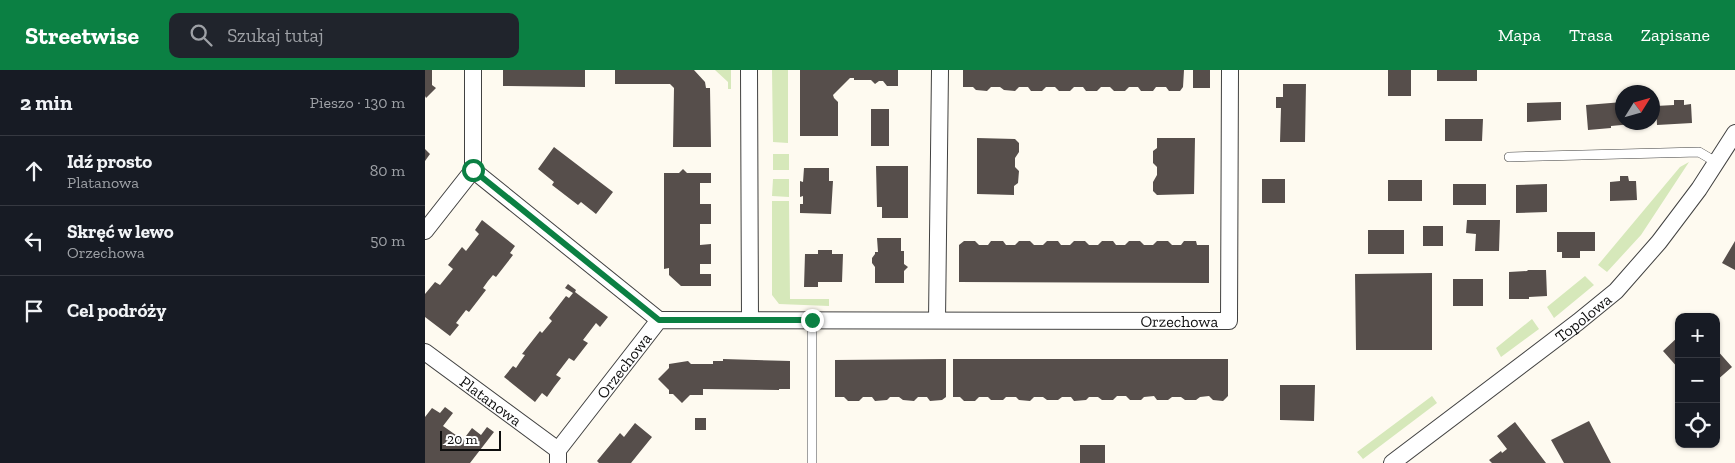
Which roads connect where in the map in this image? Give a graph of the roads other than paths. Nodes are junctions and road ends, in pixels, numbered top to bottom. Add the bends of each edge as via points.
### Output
1 (473, 70) edge
2 (749, 70) edge
3 (940, 70) edge
4 (1230, 70) edge
5 (1735, 133) edge
6 (1509, 157) dead end
7 (1716, 162) junction
8 (473, 170) junction
9 (425, 231) edge
10 (659, 320) junction
11 (750, 320) junction
12 (812, 320) junction
13 (937, 320) junction
14 (425, 352) edge
15 (558, 457) edge
16 (812, 463) edge
17 (1392, 463) edge

1 - 8 street
2 - 11 street
3 - 13 street
4 - 13 street, Orzechowa via 1229,321
5 - 7 street, Topolowa
6 - 7 lane via 1699,152
7 - 17 street, Topolowa via 1659,242 1616,291
8 - 9 street
8 - 10 street
10 - 11 street, Orzechowa
10 - 15 street, Orzechowa
11 - 12 street, Orzechowa
12 - 13 street, Orzechowa
12 - 16 lane
14 - 15 street, Platanowa

